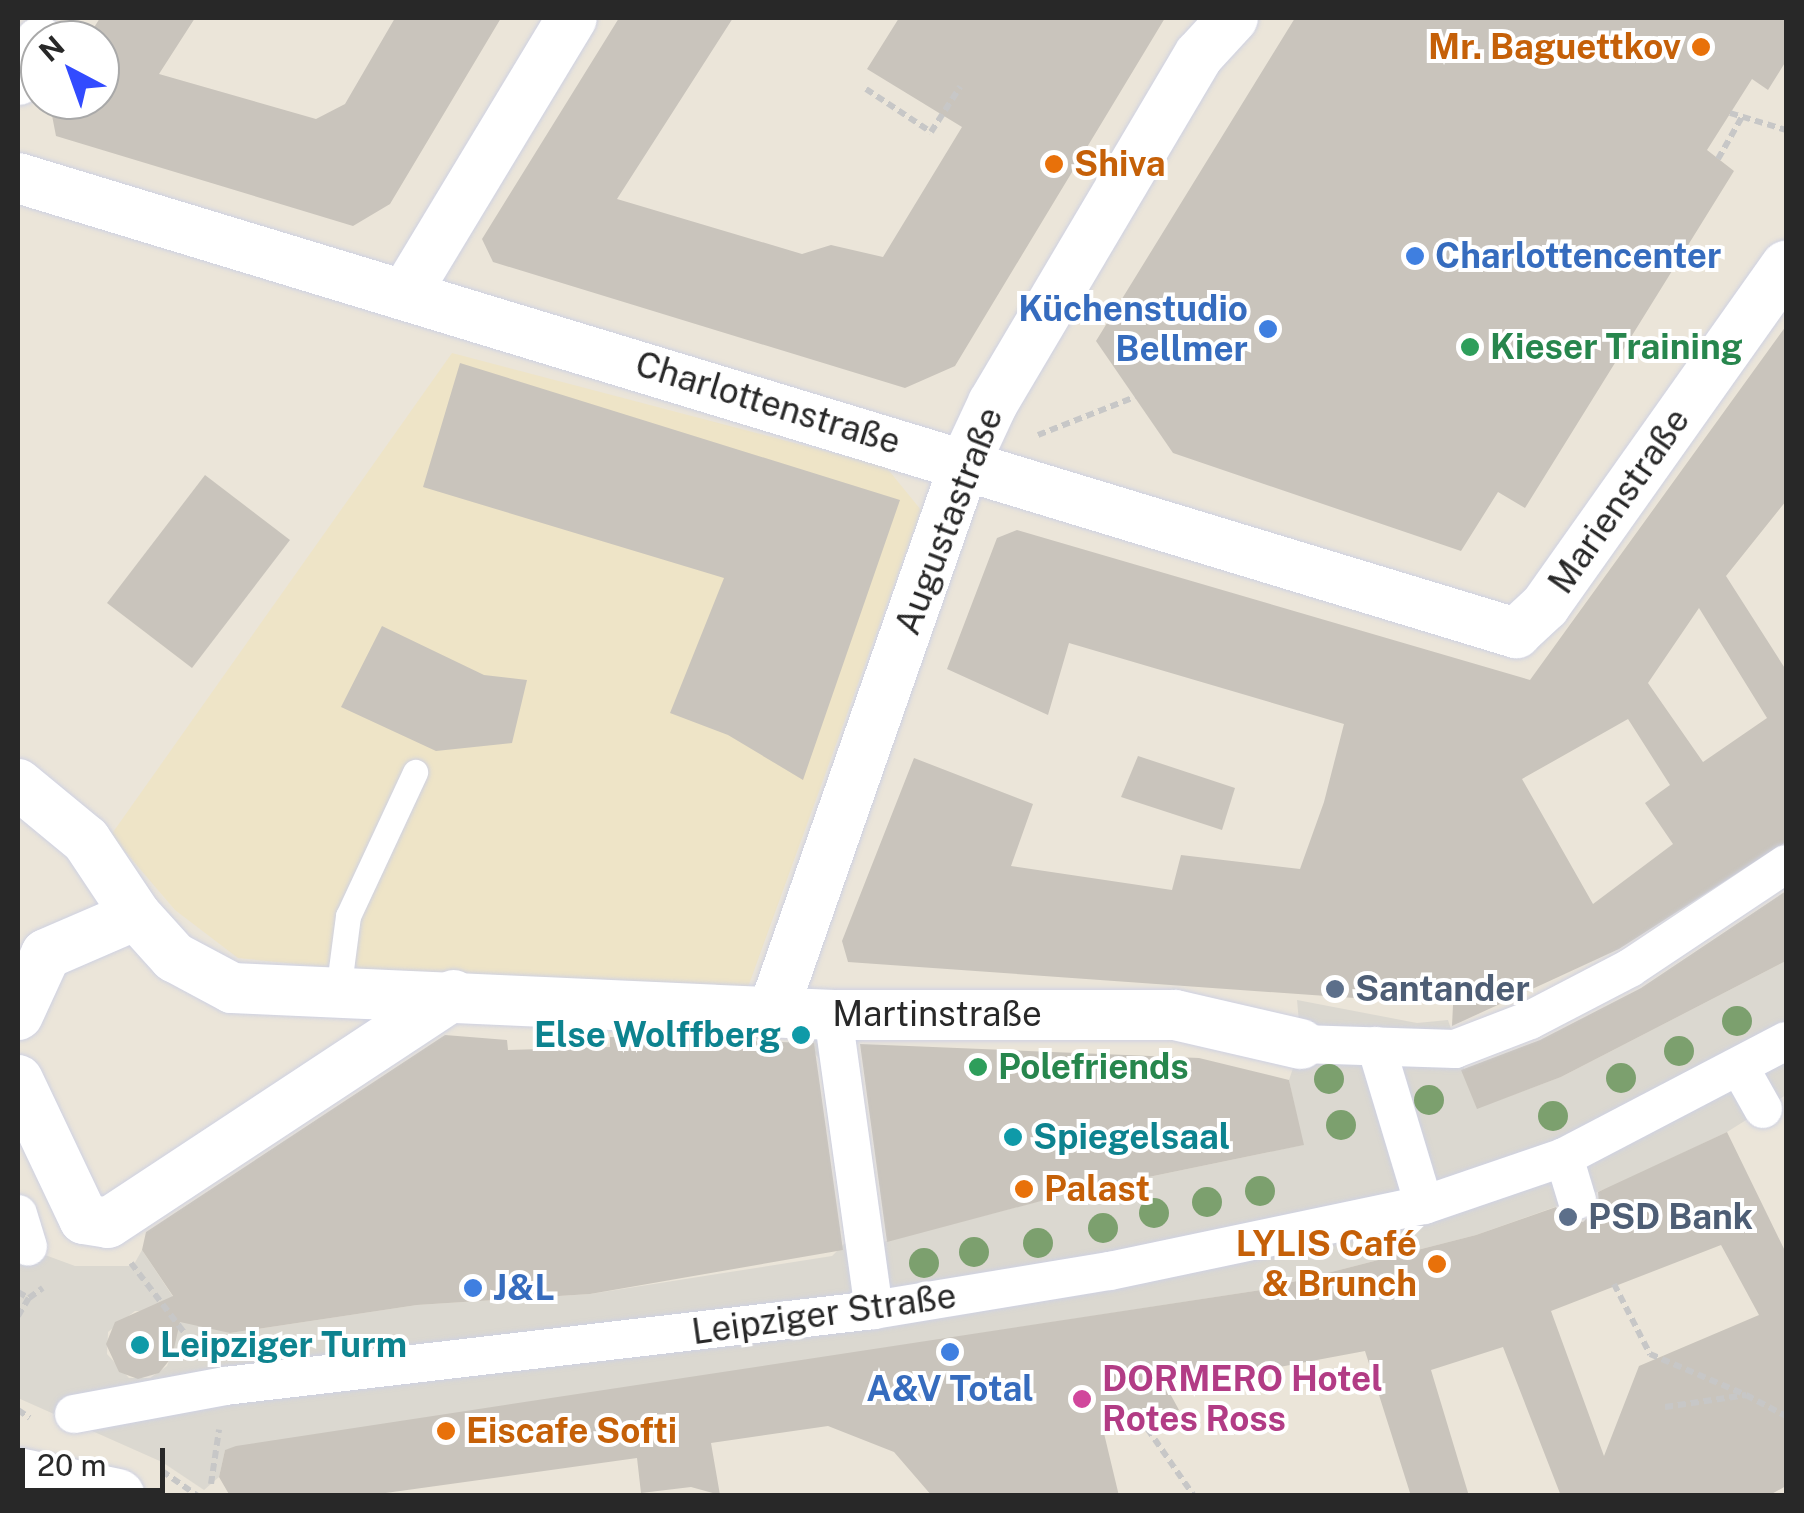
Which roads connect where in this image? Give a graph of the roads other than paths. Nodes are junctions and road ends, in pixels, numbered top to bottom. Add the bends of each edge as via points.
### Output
1 (572, 18) edge
2 (1233, 18) edge
3 (18, 178) edge
4 (1786, 266) edge
5 (406, 293) junction
6 (965, 463) junction
7 (1516, 633) joint
8 (415, 772) dead end
9 (18, 784) edge
10 (1786, 864) edge
11 (136, 915) junction
12 (338, 992) junction
13 (454, 995) junction
14 (774, 1011) junction
15 (18, 1015) edge
16 (833, 1016) junction
17 (1786, 1041) edge
18 (1301, 1044) joint
19 (1376, 1046) junction
20 (1740, 1068) junction
21 (18, 1080) edge
22 (1763, 1109) dead end
23 (1564, 1157) junction
24 (1577, 1200) dead end
25 (1424, 1205) junction
26 (874, 1310) junction
27 (74, 1414) dead end
28 (18, 1476) edge
29 (137, 1482) edge

1 - 5 street
2 - 6 street, Augustastraße via 1199,55 993,403
3 - 5 street, Charlottenstraße
4 - 7 street, Marienstraße via 1545,606
5 - 6 street, Charlottenstraße
6 - 7 street, Charlottenstraße
6 - 14 street, Augustastraße
8 - 12 lane via 348,916
9 - 11 street, Martinstraße via 86,840
10 - 19 street, Martinstraße via 1630,968 1530,1020 1455,1049
11 - 12 street, Martinstraße via 174,957 232,988
11 - 15 street via 46,954
12 - 13 street, Martinstraße
13 - 14 street, Martinstraße
13 - 21 street via 108,1223 84,1219
14 - 16 street, Martinstraße
16 - 18 street, Martinstraße via 1175,1014
16 - 26 street
17 - 20 street, Leipziger Straße
18 - 19 street, Martinstraße
19 - 25 street
20 - 22 street
20 - 23 street, Leipziger Straße
23 - 24 street
23 - 25 street, Leipziger Straße
25 - 26 street, Leipziger Straße via 1110,1272
26 - 27 street, Leipziger Straße via 225,1386
28 - 29 street

